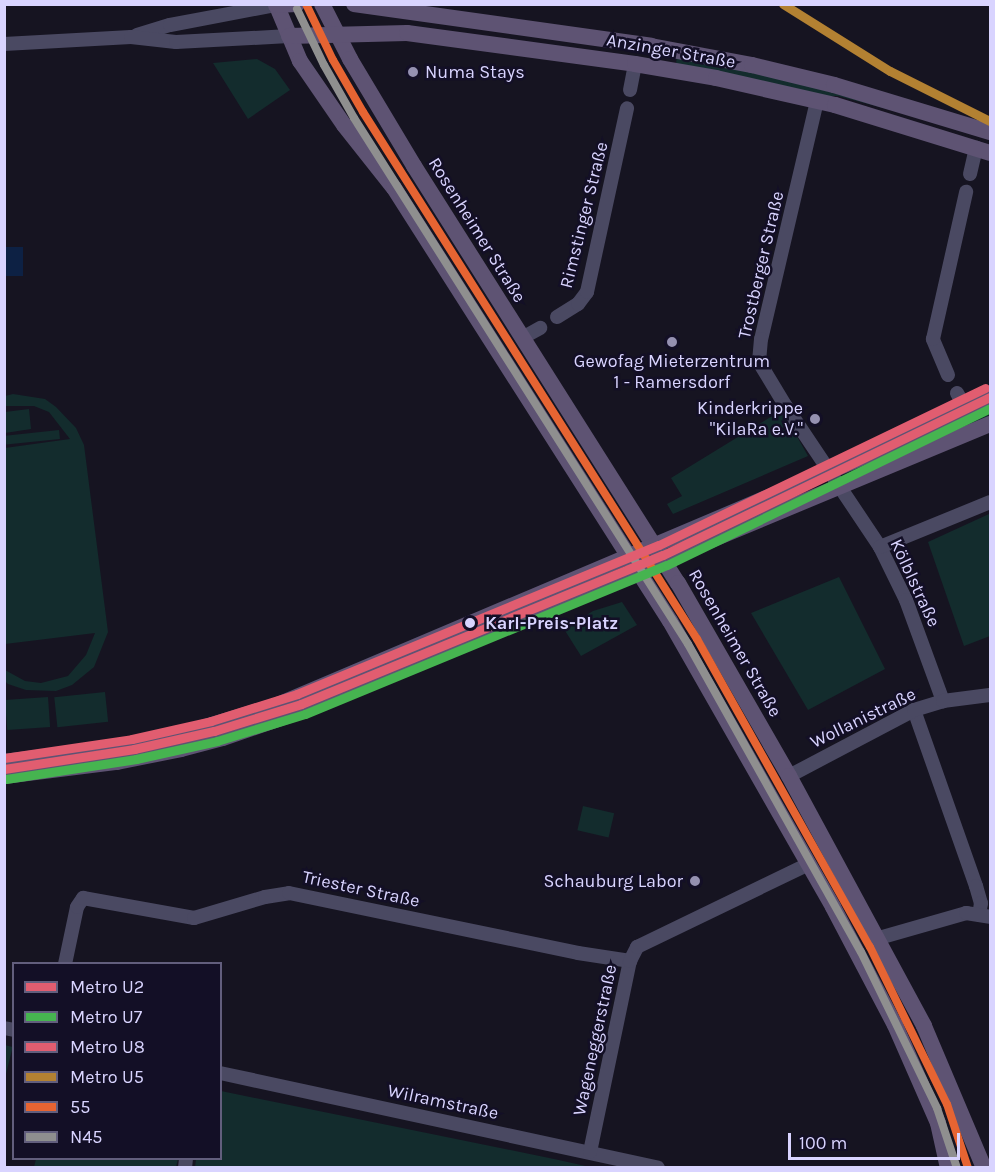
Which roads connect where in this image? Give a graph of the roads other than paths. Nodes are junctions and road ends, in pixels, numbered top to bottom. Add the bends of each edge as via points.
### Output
1 (231, 4) edge
2 (297, 4) edge
3 (322, 4) edge
4 (354, 4) edge
5 (276, 5) edge
6 (215, 16) junction
7 (337, 34) junction
8 (289, 36) junction
9 (131, 37) junction
10 (4, 44) edge
11 (635, 64) junction
12 (630, 90) dead end
13 (817, 101) junction
14 (627, 108) dead end
15 (990, 132) edge
16 (983, 150) edge
17 (970, 174) dead end
18 (966, 192) dead end
19 (557, 317) dead end
20 (540, 328) dead end
21 (522, 338) junction
22 (948, 375) dead end
23 (957, 393) dead end
24 (990, 399) edge
25 (967, 411) junction
26 (990, 424) edge
27 (824, 464) junction
28 (839, 488) junction
29 (990, 502) edge
30 (654, 546) junction
31 (880, 547) junction
32 (628, 556) junction
33 (664, 561) junction
34 (638, 572) junction
35 (990, 695) edge
36 (942, 701) junction
37 (914, 710) junction
38 (4, 762) edge
39 (4, 776) edge
40 (789, 776) junction
41 (809, 864) junction
42 (976, 885) junction
43 (990, 885) edge
44 (985, 916) edge
45 (879, 938) junction
46 (630, 961) junction
47 (65, 962) edge
48 (222, 1073) edge
49 (590, 1152) junction
50 (949, 1164) edge
51 (658, 1167) edge
52 (984, 1167) edge

1 - 6 street
2 - 5 main road
3 - 7 main road, Rosenheimer Straße
4 - 15 main road, Anzinger Straße via 651,46 752,65
5 - 6 street
5 - 8 main road
6 - 9 street
7 - 8 main road, Anzinger Straße
7 - 11 main road, Anzinger Straße via 407,33
7 - 21 main road, Rosenheimer Straße
8 - 9 street via 176,42
8 - 32 main road via 305,69 394,188
9 - 10 street
11 - 12 street
11 - 13 main road, Anzinger Straße
13 - 16 main road, Anzinger Straße
13 - 27 street, Trostberger Straße via 759,357 768,378
14 - 19 street, Rimstinger Straße via 587,292 578,304
16 - 17 street
18 - 22 street via 933,339
20 - 21 street
21 - 30 main road, Rosenheimer Straße
23 - 25 street
24 - 25 main road
25 - 27 main road
26 - 28 main road
27 - 28 street, Trostberger Straße
27 - 30 main road
28 - 31 street, Kölblstraße
28 - 33 main road
29 - 31 street
30 - 32 main road
30 - 33 main road, Rosenheimer Straße
31 - 36 street, Kölblstraße via 906,600
32 - 34 main road
32 - 38 main road via 285,702 220,725 116,748
33 - 34 main road
33 - 40 main road, Rosenheimer Straße
34 - 39 main road via 295,713 223,738 117,762
34 - 41 main road
35 - 36 street, Wollanistraße
36 - 37 street, Wollanistraße
37 - 40 street, Wollanistraße
37 - 42 street
40 - 45 main road, Rosenheimer Straße
41 - 46 street, Wageneggerstraße via 637,947
41 - 50 main road via 895,1024 938,1123
42 - 43 street
42 - 44 street
44 - 45 street via 966,913
45 - 52 main road, Rosenheimer Straße via 924,1026
46 - 47 street, Triester Straße via 290,893 194,918 83,898 76,907
46 - 49 street, Wageneggerstraße
48 - 49 street, Wilramstraße
49 - 51 street, Wilramstraße

